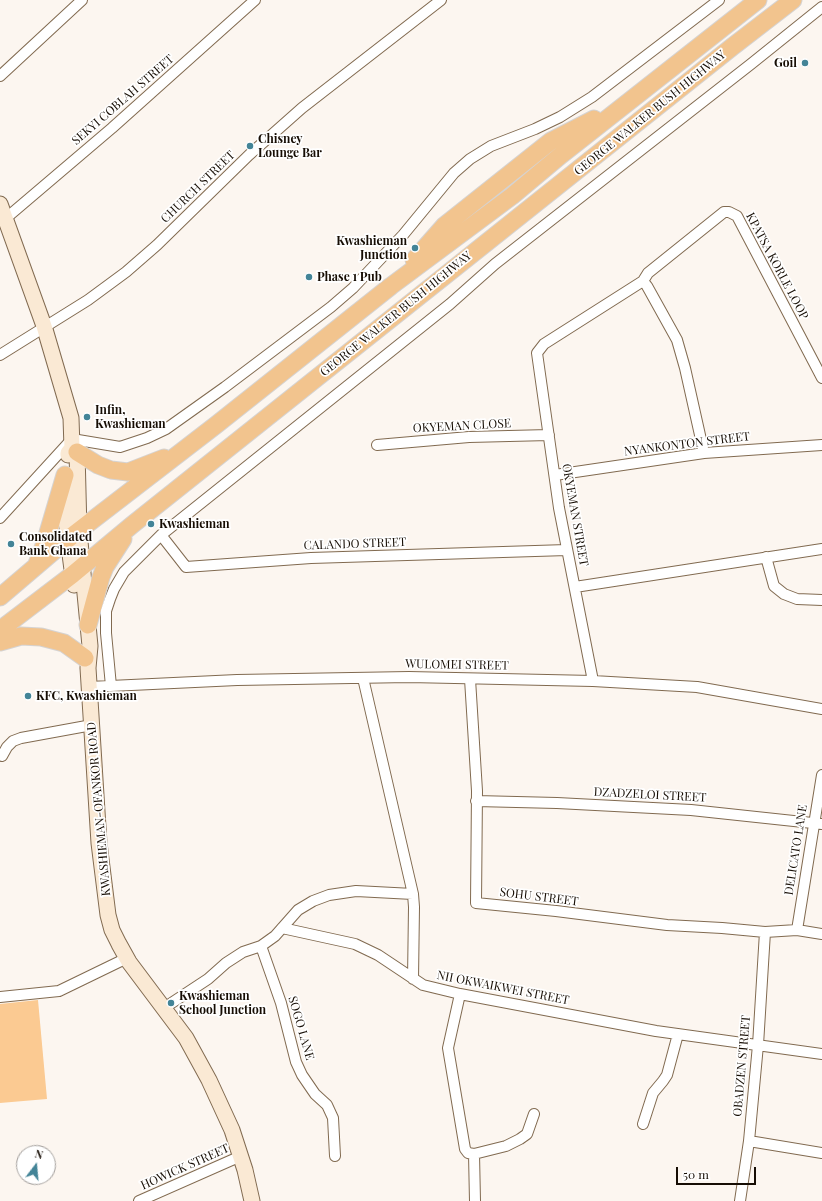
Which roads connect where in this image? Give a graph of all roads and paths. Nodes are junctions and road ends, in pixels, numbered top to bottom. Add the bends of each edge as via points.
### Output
1 (82, 0) edge
2 (256, 0) edge
3 (441, 0) edge
4 (718, 0) edge
5 (758, 0) edge
6 (793, 0) edge
7 (822, 7) edge
8 (0, 76) edge
9 (0, 204) edge
10 (5, 218) junction
11 (643, 281) junction
12 (44, 326) junction
13 (537, 353) joint
14 (0, 355) edge
15 (822, 378) edge
16 (549, 435) junction
17 (377, 445) dead end
18 (822, 445) edge
19 (74, 447) junction
20 (182, 451) junction
21 (704, 452) junction
22 (555, 474) junction
23 (66, 475) junction
24 (0, 518) edge
25 (132, 525) junction
26 (161, 534) junction
27 (73, 535) junction
28 (822, 549) edge
29 (567, 550) junction
30 (766, 557) junction
31 (37, 564) junction
32 (77, 571) junction
33 (575, 587) junction
34 (0, 597) edge
35 (822, 600) edge
36 (88, 624) junction
37 (0, 630) edge
38 (0, 642) edge
39 (86, 663) junction
40 (363, 678) junction
41 (470, 679) junction
42 (593, 681) junction
43 (111, 686) junction
44 (89, 687) junction
45 (822, 709) edge
46 (92, 725) junction
47 (2, 756) dead end
48 (822, 774) edge
49 (476, 801) junction
50 (818, 824) edge
51 (413, 894) junction
52 (282, 928) junction
53 (797, 930) junction
54 (765, 932) junction
55 (822, 934) edge
56 (261, 946) junction
57 (127, 958) junction
58 (413, 979) junction
59 (460, 994) junction
60 (0, 997) edge
61 (164, 1008) junction
62 (678, 1034) junction
63 (758, 1045) junction
64 (822, 1054) edge
65 (534, 1114) dead end
66 (643, 1124) dead end
67 (749, 1141) junction
68 (822, 1153) edge
69 (474, 1154) junction
70 (241, 1156) junction
71 (335, 1156) dead end
72 (139, 1201) edge
73 (252, 1201) edge
74 (476, 1201) edge
75 (740, 1201) edge

1 - 8 street
2 - 10 street, SEKYI COBLAH STREET via 112,128
3 - 12 street, CHURCH STREET via 302,108 126,272 88,300
4 - 19 street via 592,97 560,117 491,146 470,159 454,173 403,236 332,307 166,429 120,447
5 - 20 highway, GEORGE WALKER BUSH HIGHWAY via 626,103 551,141 444,226 390,286
6 - 25 highway, GEORGE WALKER BUSH HIGHWAY
7 - 26 street via 495,264 450,304
9 - 10 main road, KWASHIEMAN-OFANKOR ROAD
10 - 12 main road, KWASHIEMAN-OFANKOR ROAD
11 - 13 street, KPATSA KORLE LOOP via 544,344
11 - 15 street, KPATSA KORLE LOOP via 648,272 724,212 733,213 737,216
11 - 21 street via 677,340
12 - 14 street, CHURCH STREET
12 - 19 main road, KWASHIEMAN-OFANKOR ROAD via 71,418
13 - 16 street, OKYEMAN STREET
16 - 17 street, OKYEMAN CLOSE via 469,437
16 - 22 street, OKYEMAN STREET
18 - 21 street, NYANKONTON STREET
19 - 20 highway via 98,465 110,470 128,472
19 - 23 main road, KWASHIEMAN-OFANKOR ROAD via 68,453
19 - 24 street
19 - 27 main road, KWASHIEMAN-OFANKOR ROAD
20 - 27 highway
21 - 22 street, NYANKONTON STREET
22 - 29 street, OKYEMAN STREET
23 - 27 main road, KWASHIEMAN-OFANKOR ROAD via 64,497
23 - 31 highway
25 - 32 highway, GEORGE WALKER BUSH HIGHWAY
25 - 36 highway via 105,567
26 - 29 street, CALANDO STREET via 186,568 311,558
26 - 43 street via 124,572 106,611
27 - 31 highway
27 - 32 main road, KWASHIEMAN-OFANKOR ROAD
28 - 30 street
29 - 33 street, OKYEMAN STREET
30 - 33 street
30 - 35 street via 774,586 784,594 797,599
31 - 34 highway
32 - 36 main road, KWASHIEMAN-OFANKOR ROAD
32 - 37 highway, GEORGE WALKER BUSH HIGHWAY
32 - 39 main road, KWASHIEMAN-OFANKOR ROAD via 82,646
33 - 42 street, OKYEMAN STREET
36 - 39 main road, KWASHIEMAN-OFANKOR ROAD via 90,646
38 - 39 highway via 21,636 41,637 64,643
39 - 44 main road, KWASHIEMAN-OFANKOR ROAD
40 - 41 street, WULOMEI STREET
40 - 43 street, WULOMEI STREET
40 - 51 street
41 - 42 street, WULOMEI STREET
41 - 49 street, SOHU STREET
42 - 45 street, WULOMEI STREET via 697,688
43 - 44 street, WULOMEI STREET
44 - 46 main road, KWASHIEMAN-OFANKOR ROAD
46 - 47 street via 21,738 13,741
46 - 57 main road, KWASHIEMAN-OFANKOR ROAD via 99,843 108,915 112,930
48 - 50 street, DELICATO LANE
49 - 50 street, DZADZELOI STREET via 691,810
49 - 54 street, SOHU STREET via 476,903 666,925
50 - 53 street, DELICATO LANE
51 - 52 street via 356,891 329,894 298,910
51 - 58 street
52 - 56 street
52 - 58 street, NII OKWAIKWEI STREET via 355,944 378,955
53 - 54 street, SOHU STREET
53 - 55 street, SOHU STREET
54 - 63 street, OBADZEN STREET
56 - 61 street via 243,952
56 - 71 street, SOGO LANE via 281,1003 296,1062 302,1075 315,1094 327,1105 334,1118
57 - 60 street via 59,991
57 - 61 main road, KWASHIEMAN-OFANKOR ROAD
58 - 59 street, NII OKWAIKWEI STREET via 423,985
59 - 62 street, NII OKWAIKWEI STREET
59 - 69 street via 448,1048 465,1149 468,1153
61 - 70 main road, KWASHIEMAN-OFANKOR ROAD via 186,1038 209,1080
62 - 63 street, NII OKWAIKWEI STREET
62 - 66 street via 667,1075 653,1093
63 - 64 street, NII OKWAIKWEI STREET
63 - 67 street, OBADZEN STREET
65 - 69 street via 528,1134 506,1146
67 - 68 street
67 - 75 street, OBADZEN STREET
69 - 74 street
70 - 72 street, HOWICK STREET
70 - 73 main road, KWASHIEMAN-OFANKOR ROAD

